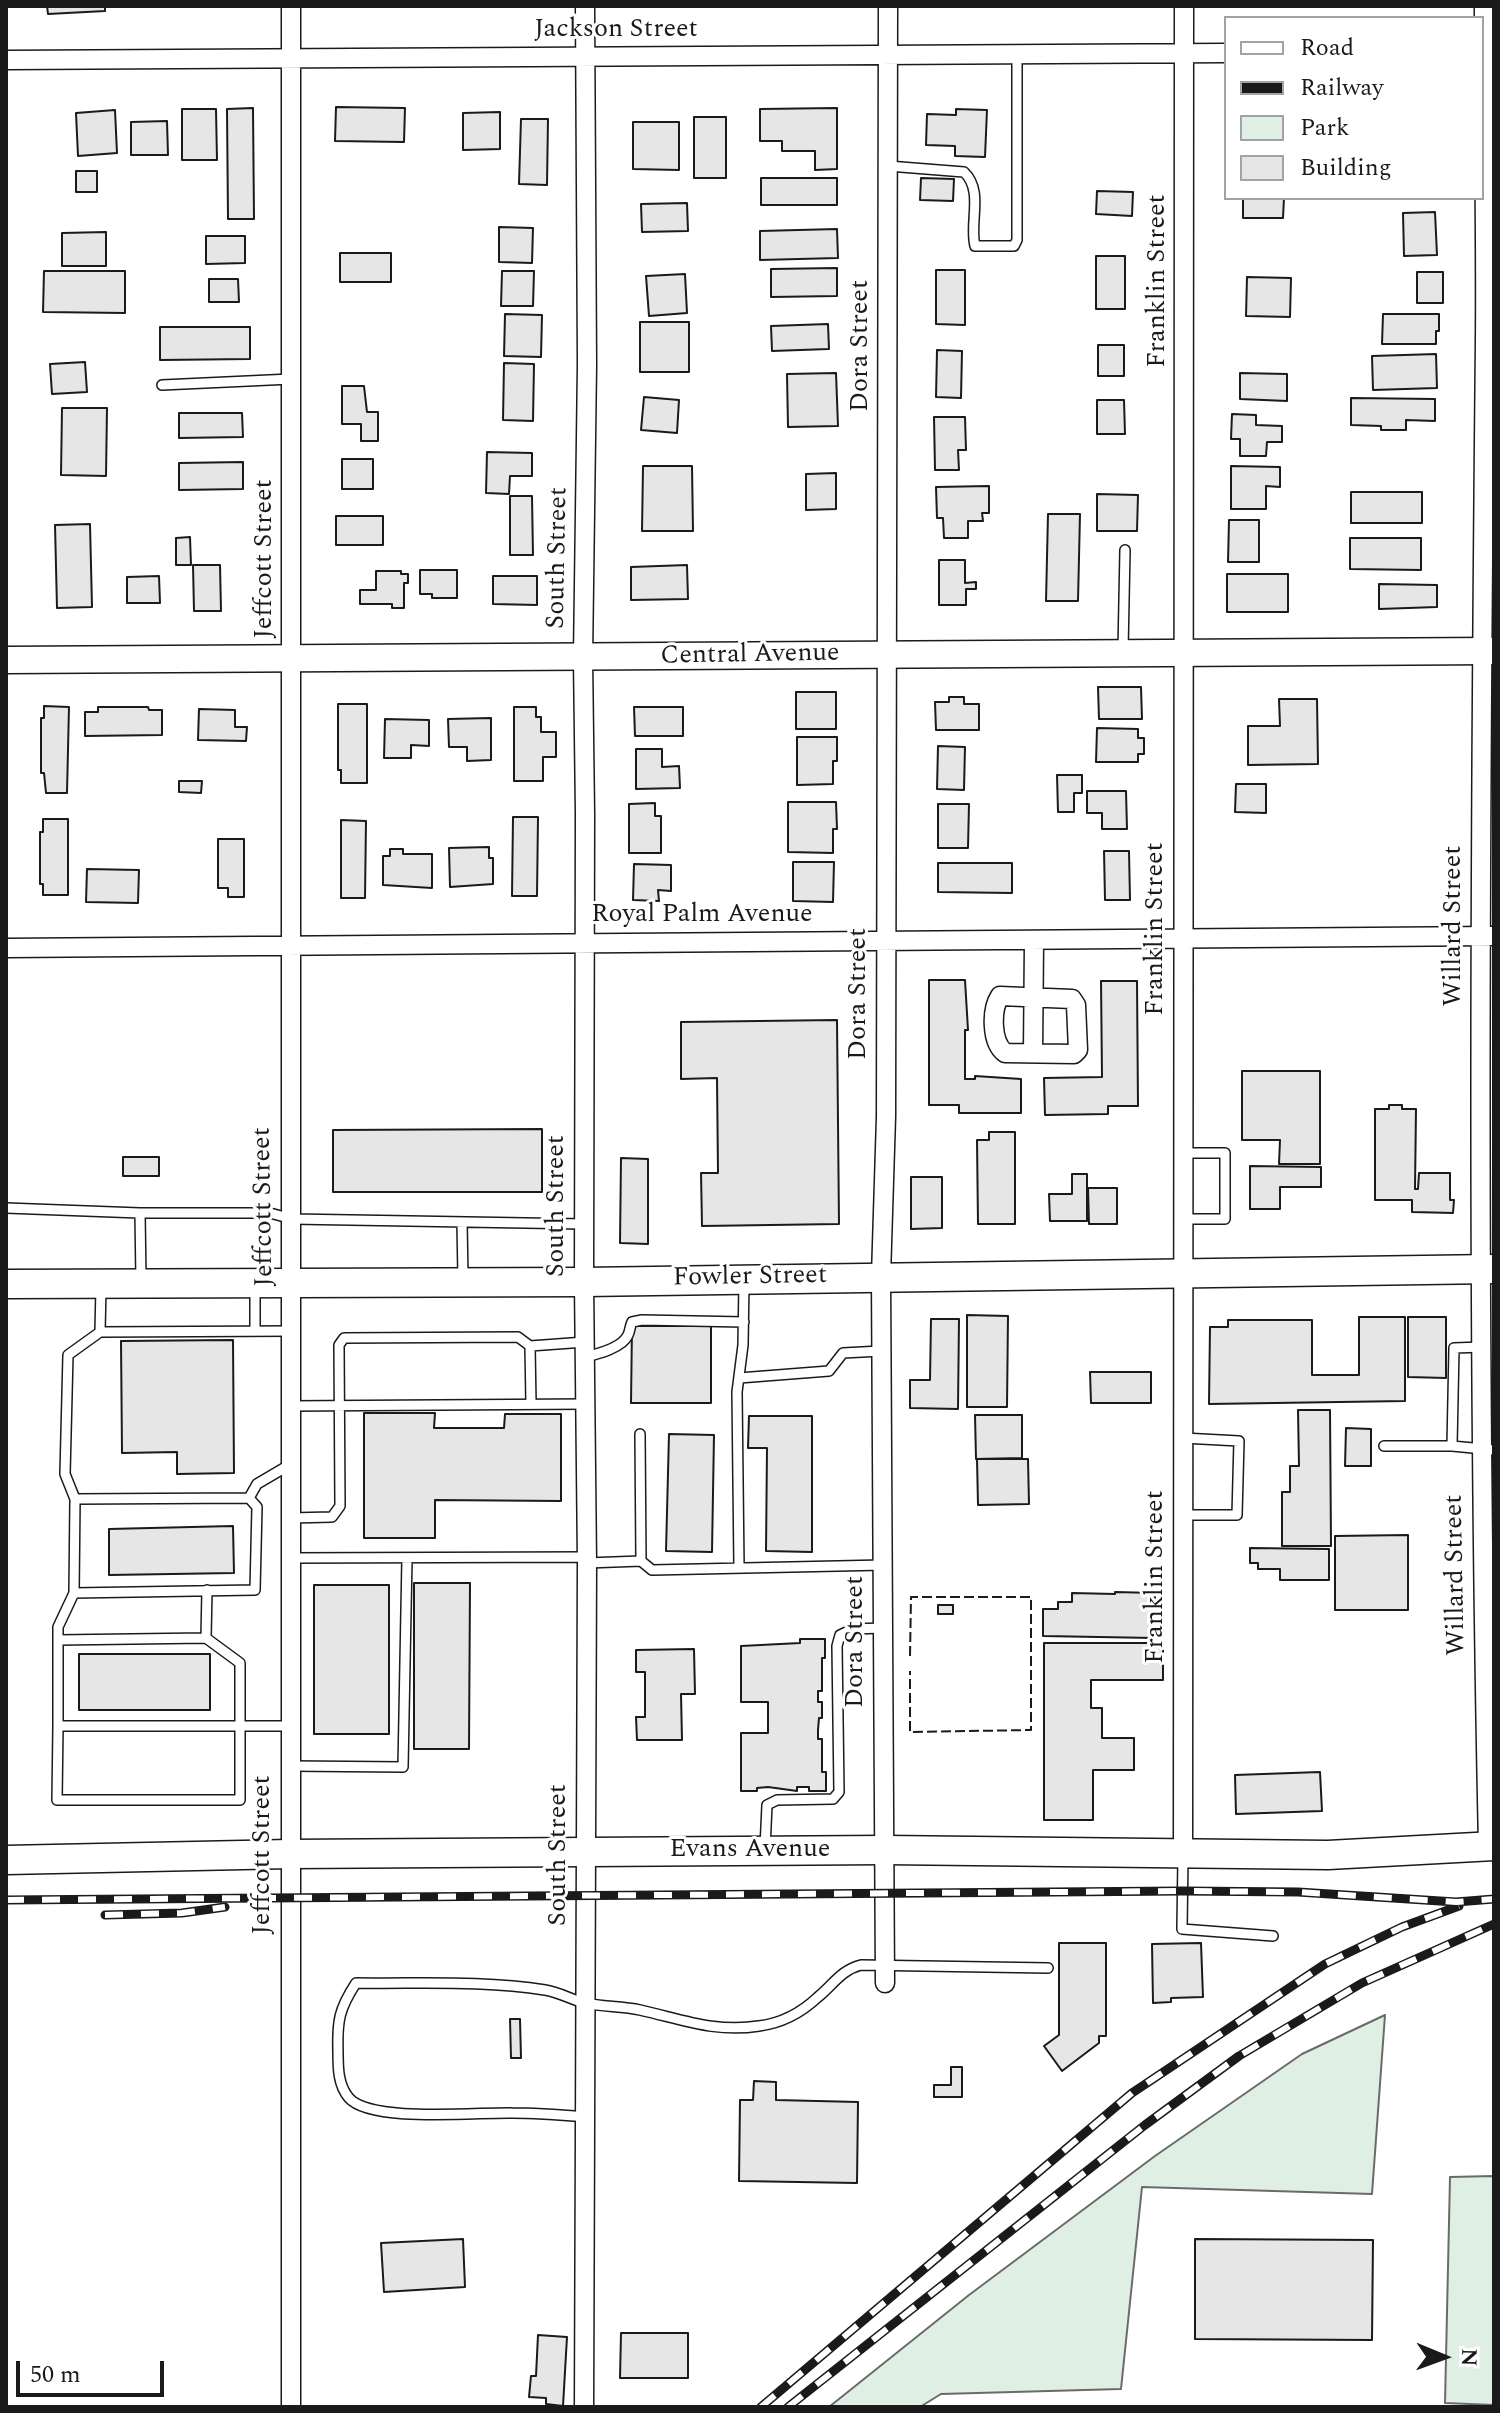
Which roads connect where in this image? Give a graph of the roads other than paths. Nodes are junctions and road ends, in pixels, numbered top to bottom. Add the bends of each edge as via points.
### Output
1 (291, 6) edge
2 (585, 6) edge
3 (888, 6) edge
4 (1184, 6) edge
5 (1484, 6) edge
6 (1487, 52) edge
7 (1184, 53) junction
8 (1224, 53) edge
9 (1017, 54) junction
10 (887, 55) junction
11 (585, 57) junction
12 (291, 59) junction
13 (6, 60) edge
14 (888, 166) junction
15 (1490, 342) edge
16 (291, 379) junction
17 (162, 385) dead end
18 (1489, 395) edge
19 (1125, 550) dead end
20 (1488, 651) edge
21 (1123, 654) junction
22 (1183, 654) junction
23 (888, 655) junction
24 (583, 658) junction
25 (293, 659) junction
26 (6, 660) edge
27 (1488, 936) edge
28 (1184, 940) junction
29 (885, 941) junction
30 (1034, 941) junction
31 (585, 943) junction
32 (290, 946) junction
33 (6, 948) edge
34 (1034, 996) junction
35 (1033, 1053) junction
36 (1183, 1153) junction
37 (6, 1208) edge
38 (140, 1213) junction
39 (292, 1219) junction
40 (1183, 1219) junction
41 (462, 1222) junction
42 (584, 1224) junction
43 (1488, 1269) edge
44 (1183, 1275) junction
45 (881, 1276) junction
46 (744, 1278) junction
47 (463, 1282) junction
48 (584, 1282) junction
49 (256, 1283) junction
50 (293, 1283) junction
51 (6, 1284) edge
52 (101, 1284) junction
53 (141, 1284) junction
54 (744, 1322) junction
55 (255, 1330) junction
56 (292, 1331) junction
57 (100, 1332) junction
58 (530, 1346) junction
59 (1482, 1347) junction
60 (585, 1349) junction
61 (881, 1351) junction
62 (739, 1378) junction
63 (1488, 1400) edge
64 (531, 1404) junction
65 (586, 1404) junction
66 (291, 1406) junction
67 (340, 1406) junction
68 (640, 1434) dead end
69 (1183, 1438) junction
70 (1384, 1446) dead end
71 (1452, 1446) junction
72 (1488, 1449) edge
73 (291, 1464) junction
74 (249, 1498) junction
75 (75, 1499) junction
76 (1183, 1515) junction
77 (290, 1518) junction
78 (290, 1558) junction
79 (407, 1558) junction
80 (587, 1560) junction
81 (641, 1561) junction
82 (884, 1565) junction
83 (739, 1568) junction
84 (207, 1590) junction
85 (74, 1593) junction
86 (883, 1628) junction
87 (206, 1638) junction
88 (58, 1640) junction
89 (58, 1726) junction
90 (240, 1726) junction
91 (290, 1726) junction
92 (290, 1766) junction
93 (1491, 1846) edge
94 (885, 1850) junction
95 (585, 1852) junction
96 (765, 1852) junction
97 (1183, 1852) junction
98 (290, 1854) junction
99 (6, 1860) edge
100 (1273, 1936) dead end
101 (1048, 1968) dead end
102 (885, 1974) junction
103 (586, 2003) junction
104 (586, 2117) junction
105 (291, 2407) edge
106 (584, 2407) edge

1 - 12 street, Jeffcott Street
2 - 11 street, South Street
3 - 10 street, Dora Street
4 - 7 street, Franklin Street
5 - 6 street, Willard Street
6 - 15 street, Willard Street
7 - 8 street, Jackson Street
7 - 9 street, Jackson Street
7 - 22 street, Franklin Street
9 - 10 street, Jackson Street
9 - 14 lane via 1014,246 975,246 974,188 964,172
10 - 11 street, Jackson Street
10 - 14 street, Dora Street
11 - 12 street, Jackson Street
11 - 24 street, South Street
12 - 13 street, Jackson Street
12 - 16 street, Jeffcott Street
14 - 23 street, Dora Street
15 - 18 street, Willard Street
16 - 17 lane
16 - 25 street, Jeffcott Street
18 - 20 street, Willard Street
19 - 21 lane
20 - 22 street, Central Avenue
20 - 27 street, Willard Street
21 - 22 street, Central Avenue
21 - 23 street, Central Avenue
22 - 28 street, Franklin Street
23 - 24 street, Central Avenue
23 - 29 street, Dora Street
24 - 25 street, Central Avenue
24 - 31 street, South Street
25 - 26 street, Central Avenue
25 - 32 street, Jeffcott Street
27 - 28 street, Royal Palm Avenue
27 - 43 street, Willard Street
28 - 30 street, Royal Palm Avenue
28 - 36 street, Franklin Street
29 - 30 street, Royal Palm Avenue
29 - 31 street, Royal Palm Avenue
29 - 45 street, Dora Street
30 - 34 street
31 - 32 street, Royal Palm Avenue
31 - 42 street, South Street
32 - 33 street, Royal Palm Avenue
32 - 39 street, Jeffcott Street
34 - 35 street
34 - 35 street via 1000,996 995,1006 1000,1049
34 - 35 street via 1072,999 1078,1050
36 - 40 street, Franklin Street
36 - 40 lane via 1225,1153 1225,1219
37 - 38 lane
38 - 39 lane via 270,1213
38 - 53 lane
39 - 41 lane
39 - 50 street, Jeffcott Street
40 - 44 street, Franklin Street
41 - 42 lane
41 - 47 lane
42 - 48 street, South Street
43 - 44 main road, Fowler Street
43 - 59 street, Willard Street
44 - 45 main road, Fowler Street
44 - 69 street, Franklin Street
45 - 46 main road, Fowler Street
45 - 61 street, Dora Street
46 - 48 main road, Fowler Street
46 - 54 lane
47 - 48 main road, Fowler Street
47 - 50 main road, Fowler Street
48 - 60 street, South Street
49 - 50 main road, Fowler Street
49 - 53 main road, Fowler Street
49 - 55 lane
50 - 56 street, Jeffcott Street
51 - 52 main road, Fowler Street
52 - 53 main road, Fowler Street
52 - 57 lane
54 - 60 lane via 642,1320 632,1322 628,1336 601,1353
54 - 62 lane
55 - 56 lane
55 - 57 lane
56 - 66 street, Jeffcott Street
57 - 75 lane via 68,1355 65,1474
58 - 60 lane
58 - 64 lane
58 - 67 lane via 518,1337 344,1338 339,1345
59 - 63 street, Willard Street
59 - 71 lane via 1454,1348
60 - 65 street, South Street
61 - 62 lane via 843,1353 829,1371
61 - 82 street, Dora Street
62 - 83 lane
63 - 72 street, Willard Street
64 - 65 lane
64 - 67 lane
65 - 80 street, South Street
66 - 67 lane
66 - 73 street, Jeffcott Street
67 - 77 lane via 340,1506 332,1517
68 - 81 lane
69 - 76 street, Franklin Street
69 - 76 lane via 1239,1441 1237,1515
70 - 71 lane
71 - 72 lane
72 - 93 street, Willard Street
73 - 74 lane via 257,1484
73 - 77 street, Jeffcott Street
74 - 75 lane
74 - 84 lane via 257,1507 255,1590
75 - 85 lane
76 - 97 street, Franklin Street
77 - 78 street, Jeffcott Street
78 - 79 lane
78 - 91 street, Jeffcott Street
79 - 80 lane
79 - 92 lane via 403,1767
80 - 81 lane
80 - 95 street, South Street
81 - 83 lane via 652,1570
82 - 83 lane
82 - 86 street, Dora Street
84 - 85 lane
84 - 87 lane
85 - 88 lane via 58,1627
86 - 94 street, Dora Street
86 - 96 lane via 853,1629 840,1635 837,1646 839,1792 833,1799 777,1800 767,1805
87 - 88 lane
87 - 90 lane via 240,1663
88 - 89 lane
89 - 90 lane
89 - 90 lane via 57,1800 240,1800
90 - 91 lane
91 - 92 street, Jeffcott Street
92 - 98 street, Jeffcott Street
93 - 97 main road, Evans Avenue via 1328,1855
94 - 96 main road, Evans Avenue
94 - 97 main road, Evans Avenue
94 - 102 street, Dora Street
95 - 96 main road, Evans Avenue
95 - 98 main road, Evans Avenue
95 - 103 street, South Street
97 - 100 lane via 1182,1929
98 - 99 main road, Evans Avenue
98 - 105 street, Jeffcott Street
101 - 102 lane
102 - 103 lane via 861,1965 849,1968 792,2017 757,2027 707,2027 642,2010
103 - 104 street, South Street
103 - 104 lane via 514,1985 356,1983 337,2019 338,2076 350,2099 368,2109
104 - 106 street, South Street

